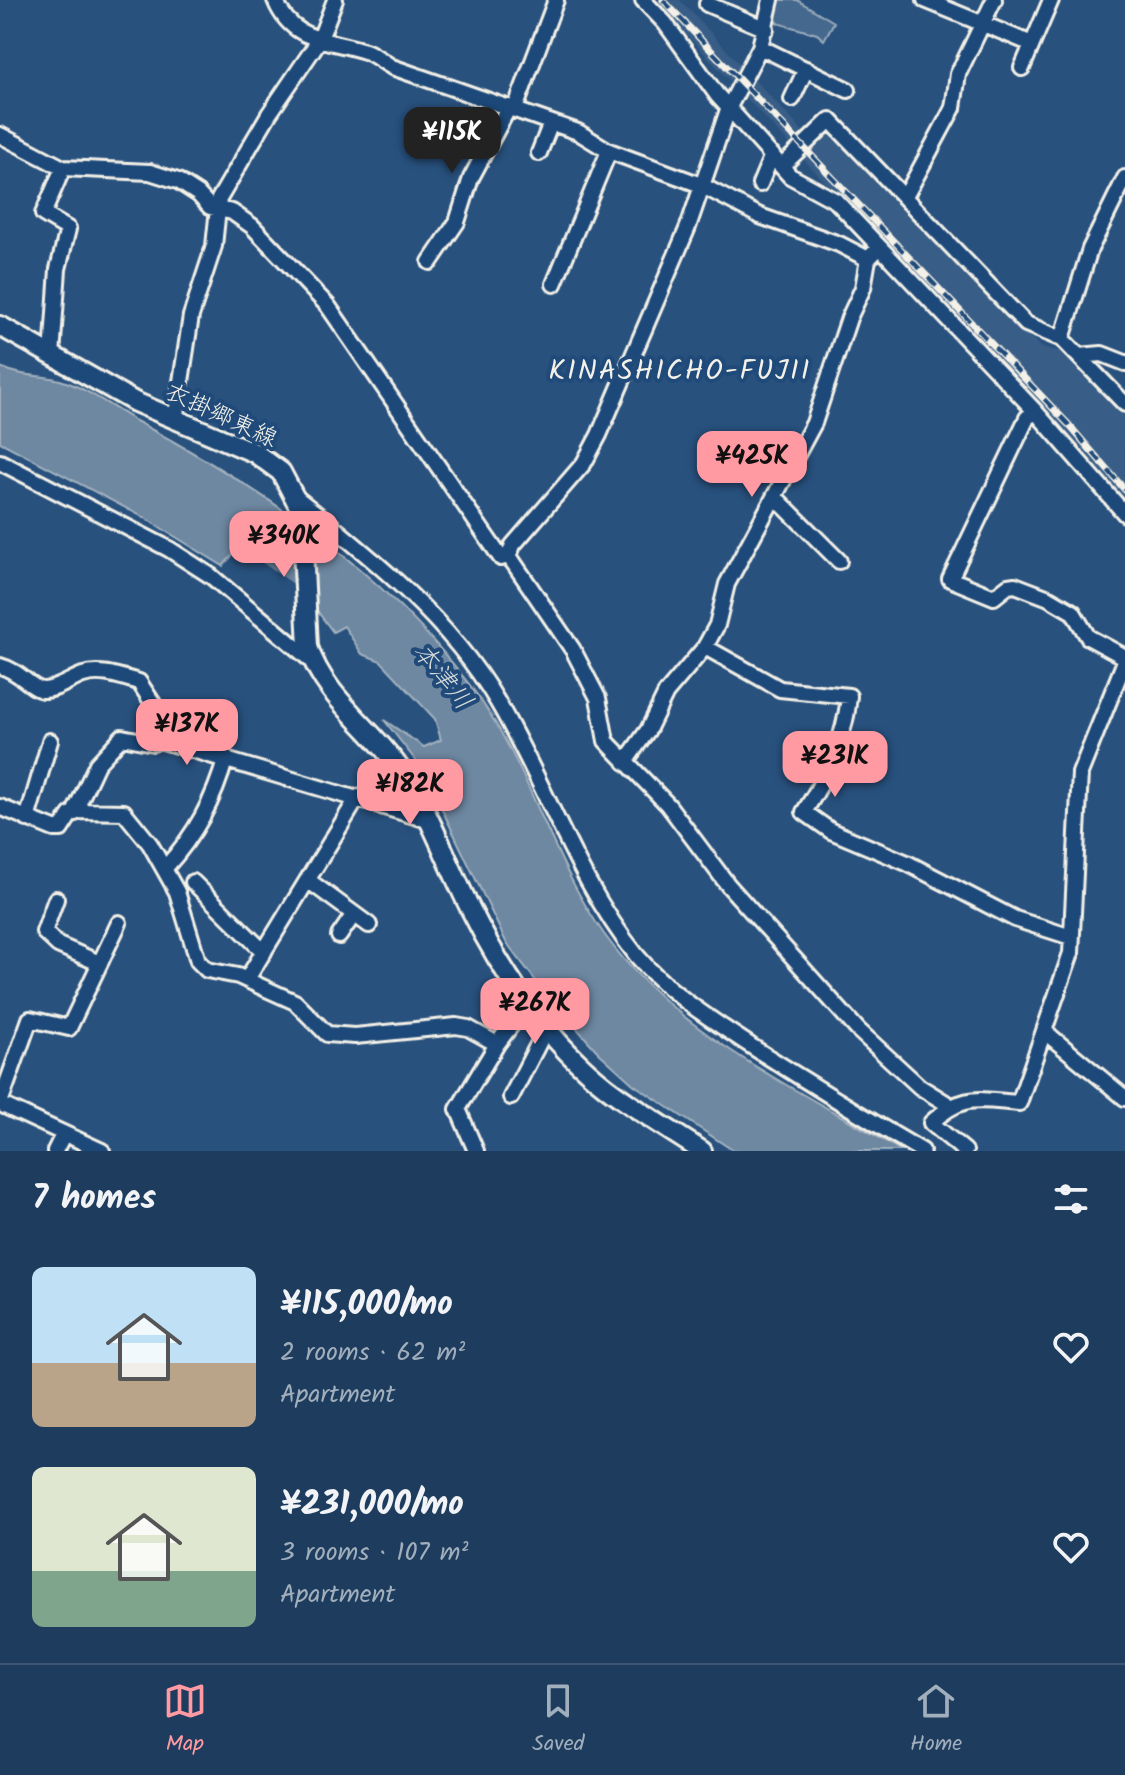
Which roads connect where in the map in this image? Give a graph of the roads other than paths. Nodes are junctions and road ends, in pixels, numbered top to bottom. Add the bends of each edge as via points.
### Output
1 (275, 0) edge
2 (335, 0) edge
3 (556, 0) edge
4 (643, 0) edge
5 (771, 0) edge
6 (925, 0) edge
7 (994, 0) edge
8 (1051, 0) edge
9 (707, 4) dead end
10 (981, 24) junction
11 (766, 29) junction
12 (320, 39) junction
13 (1032, 44) junction
14 (760, 47) junction
15 (1022, 68) dead end
16 (806, 69) junction
17 (848, 90) dead end
18 (792, 99) dead end
19 (729, 107) junction
20 (512, 108) junction
21 (551, 123) junction
22 (0, 135) edge
23 (609, 151) junction
24 (539, 153) dead end
25 (777, 161) junction
26 (63, 168) junction
27 (1125, 178) edge
28 (760, 184) dead end
29 (701, 185) junction
30 (905, 197) junction
31 (216, 210) junction
32 (880, 247) junction
33 (868, 259) junction
34 (430, 262) dead end
35 (554, 284) dead end
36 (0, 326) edge
37 (1062, 339) junction
38 (52, 356) junction
39 (1079, 356) junction
40 (1125, 363) edge
41 (1125, 404) edge
42 (1035, 411) junction
43 (175, 421) junction
44 (0, 462) edge
45 (775, 497) junction
46 (299, 504) junction
47 (1125, 514) edge
48 (509, 556) junction
49 (839, 561) dead end
50 (705, 647) junction
51 (311, 654) junction
52 (1125, 659) edge
53 (0, 666) edge
54 (159, 740) junction
55 (50, 741) dead end
56 (226, 757) junction
57 (625, 762) junction
58 (358, 797) junction
59 (0, 807) edge
60 (74, 813) junction
61 (27, 819) junction
62 (431, 821) junction
63 (165, 868) junction
64 (309, 881) junction
65 (193, 882) dead end
66 (56, 899) dead end
67 (354, 914) junction
68 (119, 923) dead end
69 (369, 925) dead end
70 (339, 936) dead end
71 (1071, 937) junction
72 (264, 952) junction
73 (99, 963) junction
74 (247, 979) junction
75 (528, 1003) junction
76 (547, 1027) junction
77 (1045, 1032) junction
78 (497, 1044) junction
79 (511, 1097) dead end
80 (1125, 1098) edge
81 (0, 1103) edge
82 (949, 1105) junction
83 (63, 1135) junction
84 (55, 1151) edge
85 (102, 1151) edge
86 (476, 1151) edge
87 (702, 1151) edge
88 (922, 1151) edge
89 (965, 1151) edge

1 - 12 street via 282,18
2 - 12 street
3 - 20 street
4 - 19 street
5 - 11 street
6 - 10 street
7 - 10 street
8 - 13 street
9 - 11 street
10 - 13 street
10 - 30 street via 958,74 953,108
11 - 14 street
12 - 20 street
12 - 31 street via 269,114
13 - 15 street
14 - 16 street
14 - 19 street
16 - 17 street
16 - 18 street
19 - 25 street
19 - 29 street
20 - 21 street
20 - 34 street via 471,178 457,222
21 - 23 street
21 - 24 street
22 - 26 street
23 - 29 street
23 - 35 street
25 - 28 street
25 - 30 street via 830,120
25 - 32 street via 790,176 836,201
26 - 31 street via 150,172 178,181
26 - 38 street via 43,214 68,229 58,269
27 - 37 street via 1090,249
29 - 33 street via 760,216
29 - 48 street via 599,435 584,463
30 - 37 street via 1026,324
31 - 43 street via 214,246 191,316
31 - 48 street via 232,212 252,226 297,269 501,558
32 - 33 street
32 - 42 street
33 - 45 street via 863,288 814,423
36 - 38 main road, 衣掛郷東線
37 - 39 street
38 - 43 main road, 衣掛郷東線
39 - 40 street via 1102,354
39 - 41 street
42 - 47 street
42 - 52 street via 950,579 994,597 1015,585 1049,598 1073,612 1088,637
43 - 46 main road, 衣掛郷東線 via 255,453 281,472
44 - 51 street via 169,549
45 - 49 street
45 - 50 street via 727,584 717,625
46 - 51 main road
46 - 88 street via 428,612 464,654 496,698 592,888 639,958 720,1025
48 - 57 street via 573,650 598,698 606,741
50 - 57 street via 666,693
50 - 71 street via 780,689 849,696 824,780 804,812 831,831 1015,919
51 - 62 main road via 345,708 387,750
52 - 71 street via 1080,773
53 - 54 street via 16,670 46,691 86,674 139,682 158,711
54 - 56 street
54 - 60 street via 122,737 97,764
55 - 61 street
56 - 58 street
56 - 63 street via 193,837
57 - 82 street via 668,805 728,885 858,1030 920,1087
58 - 62 street
58 - 64 street
59 - 61 street
60 - 61 street via 61,829
60 - 63 street via 124,812
62 - 75 main road via 470,909
63 - 74 street via 183,906 198,961 207,970
64 - 67 street
64 - 72 street
65 - 72 street
66 - 73 street via 44,932 58,945
67 - 69 street
67 - 70 street
68 - 73 street
71 - 77 street via 1071,953
72 - 74 street
73 - 81 street via 69,1028 30,1019
74 - 78 street via 295,1002 327,1034 456,1026
75 - 76 main road
75 - 78 street
76 - 79 street
76 - 87 main road via 605,1086
77 - 80 street
77 - 82 street via 1019,1103 974,1100
78 - 86 street via 458,1109
81 - 83 street
82 - 89 street via 931,1123
83 - 84 street
83 - 85 street

